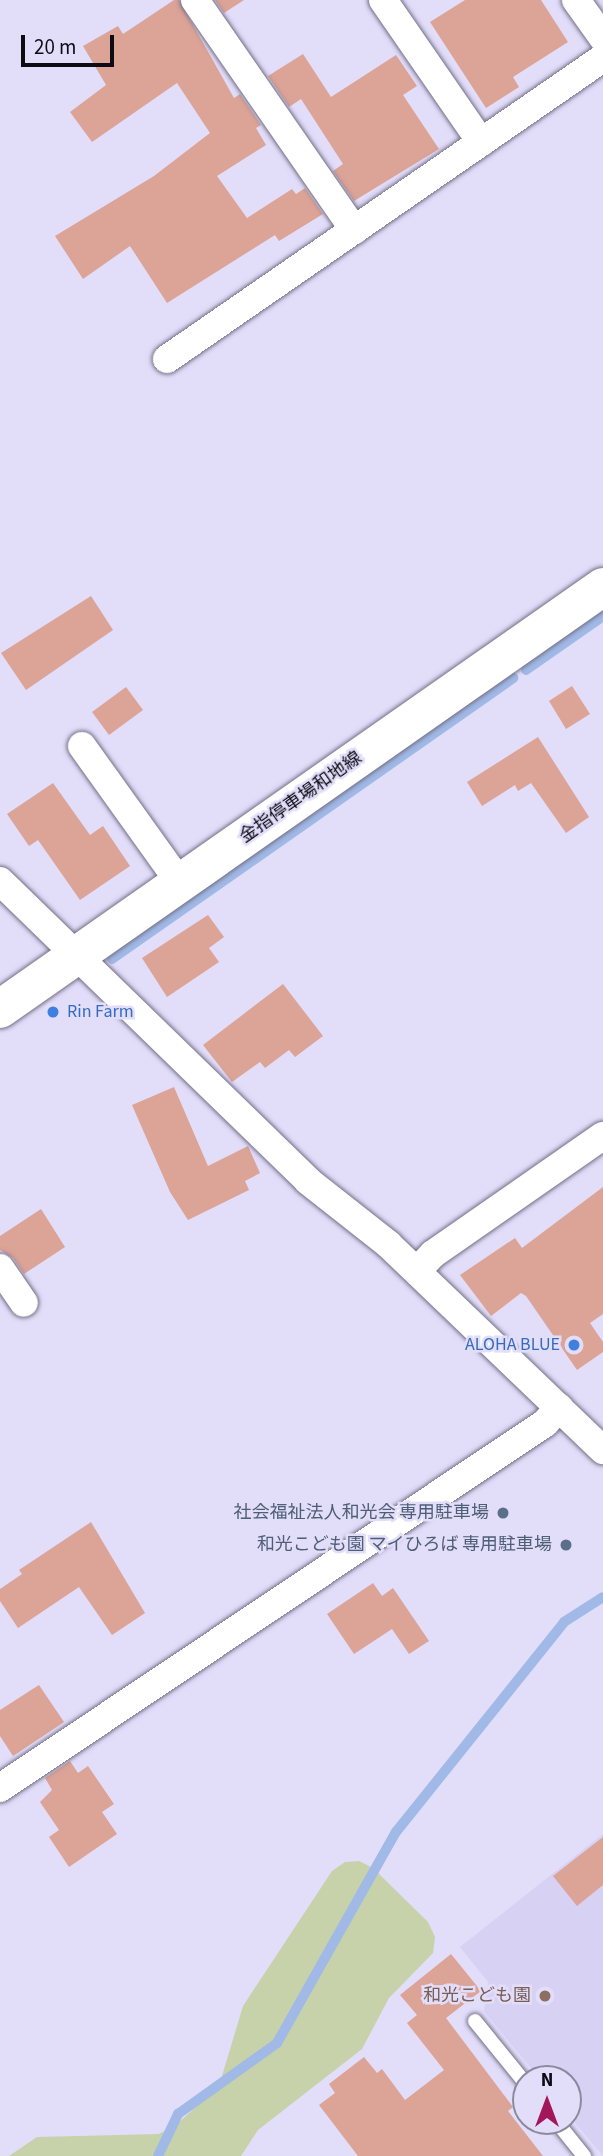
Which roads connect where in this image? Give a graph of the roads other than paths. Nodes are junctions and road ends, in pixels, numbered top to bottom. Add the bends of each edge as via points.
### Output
1 (195, 0) edge
2 (383, 0) edge
3 (576, 0) edge
4 (603, 38) edge
5 (603, 58) edge
6 (481, 142) junction
7 (354, 230) junction
8 (167, 359) dead end
9 (603, 587) edge
10 (82, 746) dead end
11 (0, 881) edge
12 (180, 883) junction
13 (74, 957) junction
14 (0, 1009) edge
15 (603, 1136) edge
16 (0, 1268) edge
17 (417, 1271) junction
18 (24, 1303) dead end
19 (559, 1408) junction
20 (603, 1450) edge
21 (0, 1788) edge
22 (475, 2021) dead end
23 (512, 2067) edge
24 (567, 2135) edge
25 (584, 2156) edge

1 - 7 street
2 - 6 street
3 - 4 street
5 - 6 street
6 - 7 street
7 - 8 street
9 - 12 main road, 金指停車場和地線
10 - 12 street
11 - 13 street
12 - 13 main road, 金指停車場和地線
13 - 14 main road, 金指停車場和地線
13 - 17 street via 318,1189
15 - 17 street via 433,1254
16 - 18 street
17 - 19 street
19 - 20 street
19 - 21 street via 545,1423
22 - 23 lane
24 - 25 lane

